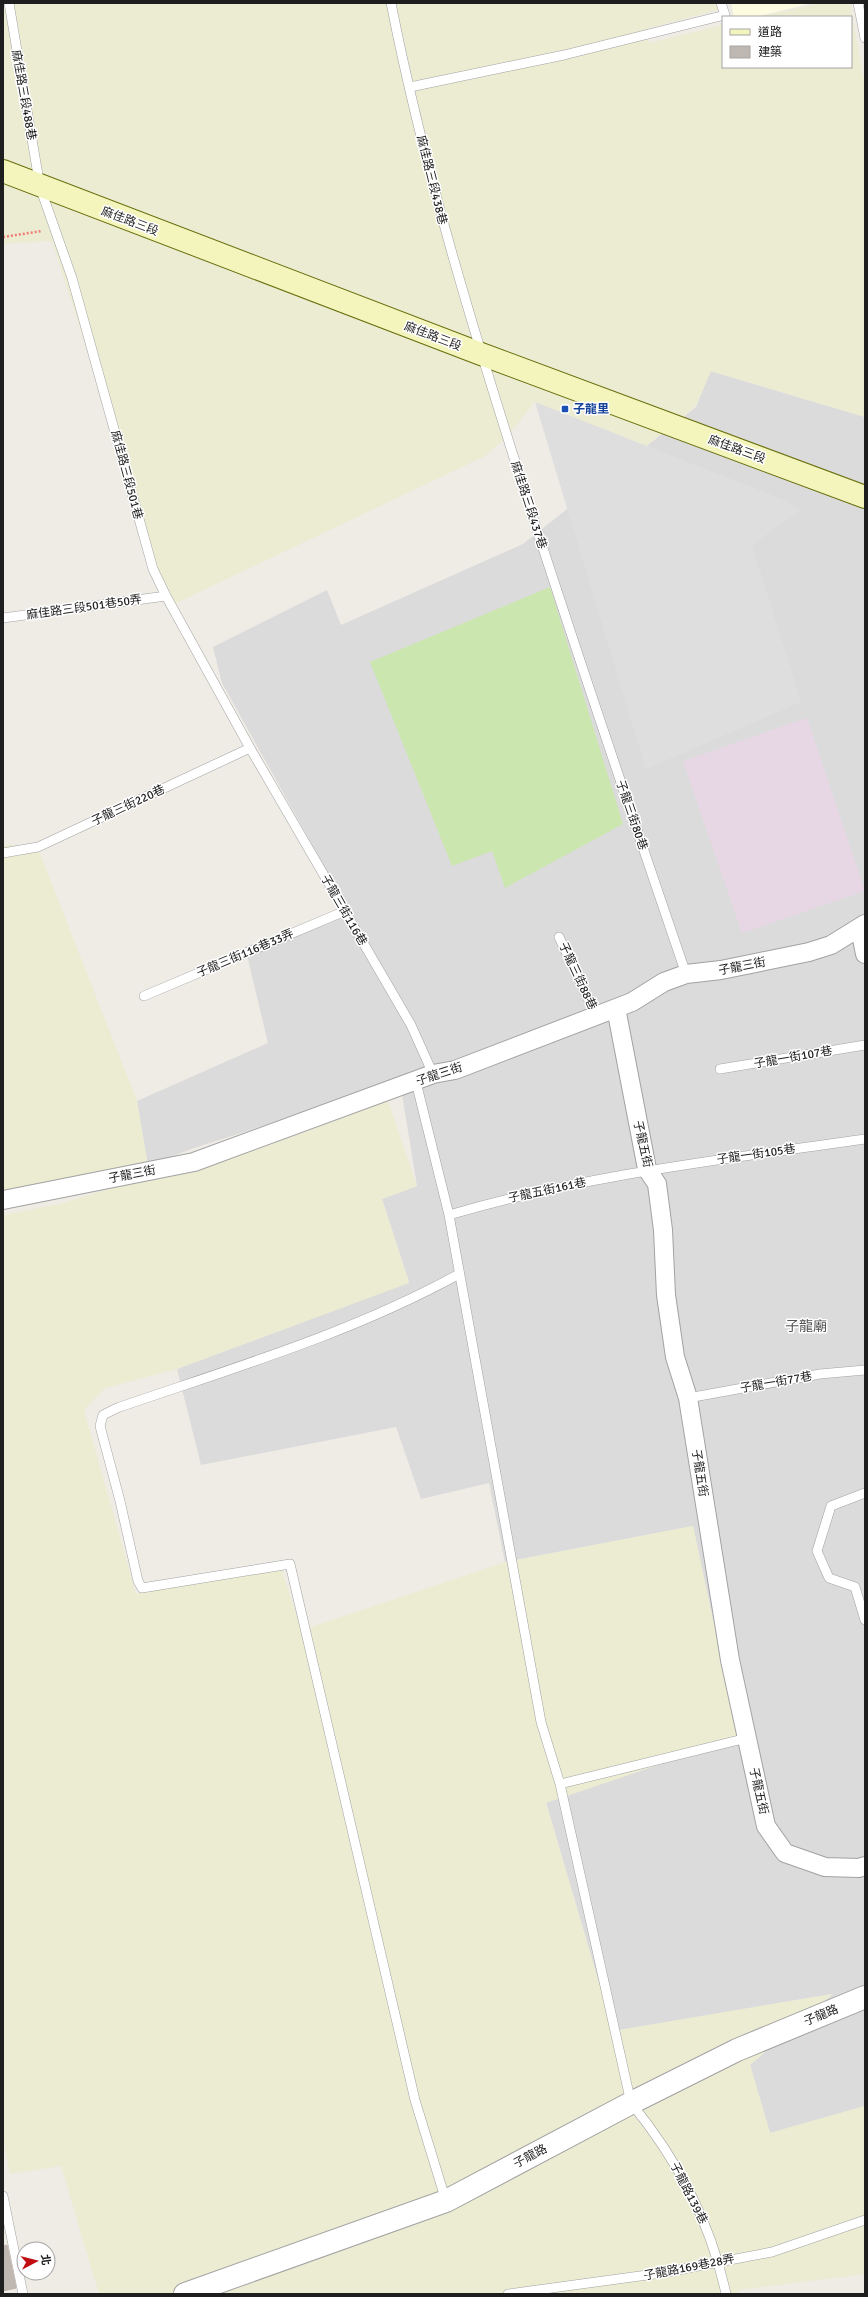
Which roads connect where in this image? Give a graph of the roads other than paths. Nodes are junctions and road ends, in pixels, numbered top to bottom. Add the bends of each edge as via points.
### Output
1 (9, 3) edge
2 (392, 3) edge
3 (721, 3) edge
4 (858, 3) edge
5 (865, 38) edge
6 (410, 88) junction
7 (3, 171) edge
8 (40, 187) junction
9 (481, 354) junction
10 (865, 497) edge
11 (166, 596) junction
12 (3, 618) edge
13 (578, 656) joint
14 (250, 748) junction
15 (3, 854) edge
16 (345, 911) junction
17 (862, 926) edge
18 (559, 937) dead end
19 (865, 954) edge
20 (686, 974) junction
21 (144, 996) dead end
22 (616, 1008) junction
23 (596, 1015) junction
24 (865, 1045) edge
25 (720, 1069) dead end
26 (433, 1074) junction
27 (416, 1082) junction
28 (865, 1139) edge
29 (647, 1169) junction
30 (3, 1200) edge
31 (449, 1215) junction
32 (459, 1274) junction
33 (865, 1370) edge
34 (688, 1398) junction
35 (865, 1493) edge
36 (865, 1620) edge
37 (747, 1738) junction
38 (560, 1784) junction
39 (865, 1866) edge
40 (865, 1997) edge
41 (631, 2103) junction
42 (3, 2196) edge
43 (446, 2201) junction
44 (865, 2220) edge
45 (719, 2262) junction
46 (23, 2294) edge
47 (185, 2294) edge
48 (508, 2294) edge
49 (726, 2294) edge

1 - 8 lane, 麻佳路三段488巷
2 - 6 lane, 麻佳路三段438巷
3 - 6 lane via 725,15 564,55
4 - 5 lane
6 - 9 lane, 麻佳路三段438巷 via 449,246
7 - 8 main road, 麻佳路三段
8 - 9 main road, 麻佳路三段
8 - 11 lane, 麻佳路三段501巷 via 74,285 153,569
9 - 10 main road, 麻佳路三段
9 - 13 lane, 麻佳路三段437巷
11 - 12 lane, 麻佳路三段501巷50弄
11 - 14 lane, 麻佳路三段501巷
13 - 20 lane, 子龍三街80巷
14 - 15 lane, 子龍三街220巷 via 38,847
14 - 16 lane, 子龍三街116巷
16 - 21 lane, 子龍三街116巷33弄
16 - 26 lane, 子龍三街116巷 via 411,1025
17 - 19 street
17 - 20 street, 子龍三街 via 831,945 809,952 721,970
18 - 23 lane, 子龍三街88巷
20 - 22 street, 子龍三街 via 664,982 632,1002
22 - 23 street, 子龍三街
22 - 29 street, 子龍五街
23 - 26 street, 子龍三街 via 455,1070
24 - 25 lane, 子龍一街107巷
26 - 27 street, 子龍三街
27 - 30 street, 子龍三街 via 194,1162
27 - 31 lane
28 - 29 lane, 子龍一街105巷
29 - 31 lane, 子龍五街161巷 via 513,1196
29 - 34 street, 子龍五街 via 657,1184 663,1230 666,1295 675,1357
31 - 32 lane
32 - 38 lane via 540,1722
32 - 43 lane via 419,1296 349,1327 117,1408 103,1415 100,1426 138,1581 142,1588 290,1564 415,2100
33 - 34 lane, 子龍一街77巷 via 820,1374
34 - 37 street, 子龍五街 via 730,1660
35 - 36 lane via 831,1506 817,1551 829,1578 855,1587
37 - 38 lane
37 - 39 street, 子龍五街 via 766,1826 785,1853 825,1867
38 - 41 lane
40 - 41 street, 子龍路 via 737,2050
41 - 43 street, 子龍路
41 - 45 lane, 子龍路139巷 via 658,2134 702,2213
42 - 46 lane
43 - 47 street, 子龍路
44 - 45 lane, 子龍路169巷28弄 via 772,2252
45 - 48 lane, 子龍路169巷28弄 via 633,2278
45 - 49 lane, 子龍路139巷

